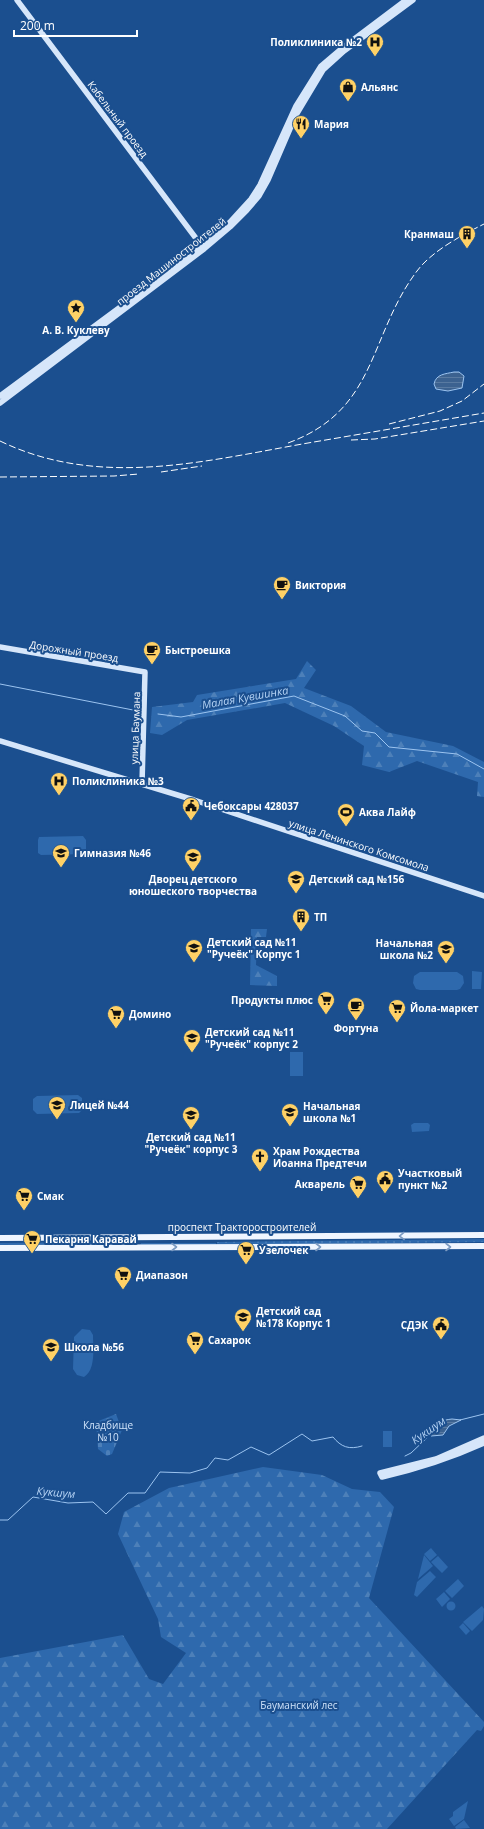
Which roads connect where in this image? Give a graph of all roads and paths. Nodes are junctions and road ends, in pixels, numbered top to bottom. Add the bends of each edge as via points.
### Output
1 (17, 0) edge
2 (413, 0) edge
3 (405, 3) edge
4 (203, 247) junction
5 (57, 357) junction
6 (0, 396) edge
7 (0, 403) edge
8 (0, 647) edge
9 (145, 672) joint
10 (0, 741) edge
11 (142, 784) junction
12 (484, 896) edge
13 (484, 1235) edge
14 (135, 1237) junction
15 (0, 1238) edge
16 (484, 1246) edge
17 (0, 1248) edge
18 (135, 1248) junction
19 (484, 1438) edge
20 (484, 1443) edge
21 (456, 1453) junction
22 (381, 1475) dead end

1 - 4 main road, Кабельный проезд
2 - 3 main road, проезд Машиностроителей
3 - 4 main road, проезд Машиностроителей via 323,70 296,115 273,168 247,210 230,227
4 - 5 main road, проезд Машиностроителей
5 - 6 main road, проезд Машиностроителей
5 - 7 main road, проезд Машиностроителей
8 - 9 main road, Дорожный проезд
9 - 11 main road, улица Баумана
10 - 11 main road, улица Ленинского Комсомола
11 - 12 main road, улица Ленинского Комсомола
13 -> 14 main road, проспект Тракторостроителей
14 - 15 main road, проспект Тракторостроителей
14 - 18 main road
18 -> 16 main road, проспект Тракторостроителей
17 - 18 main road, проспект Тракторостроителей
19 - 21 main road
20 - 21 main road
21 - 22 main road

